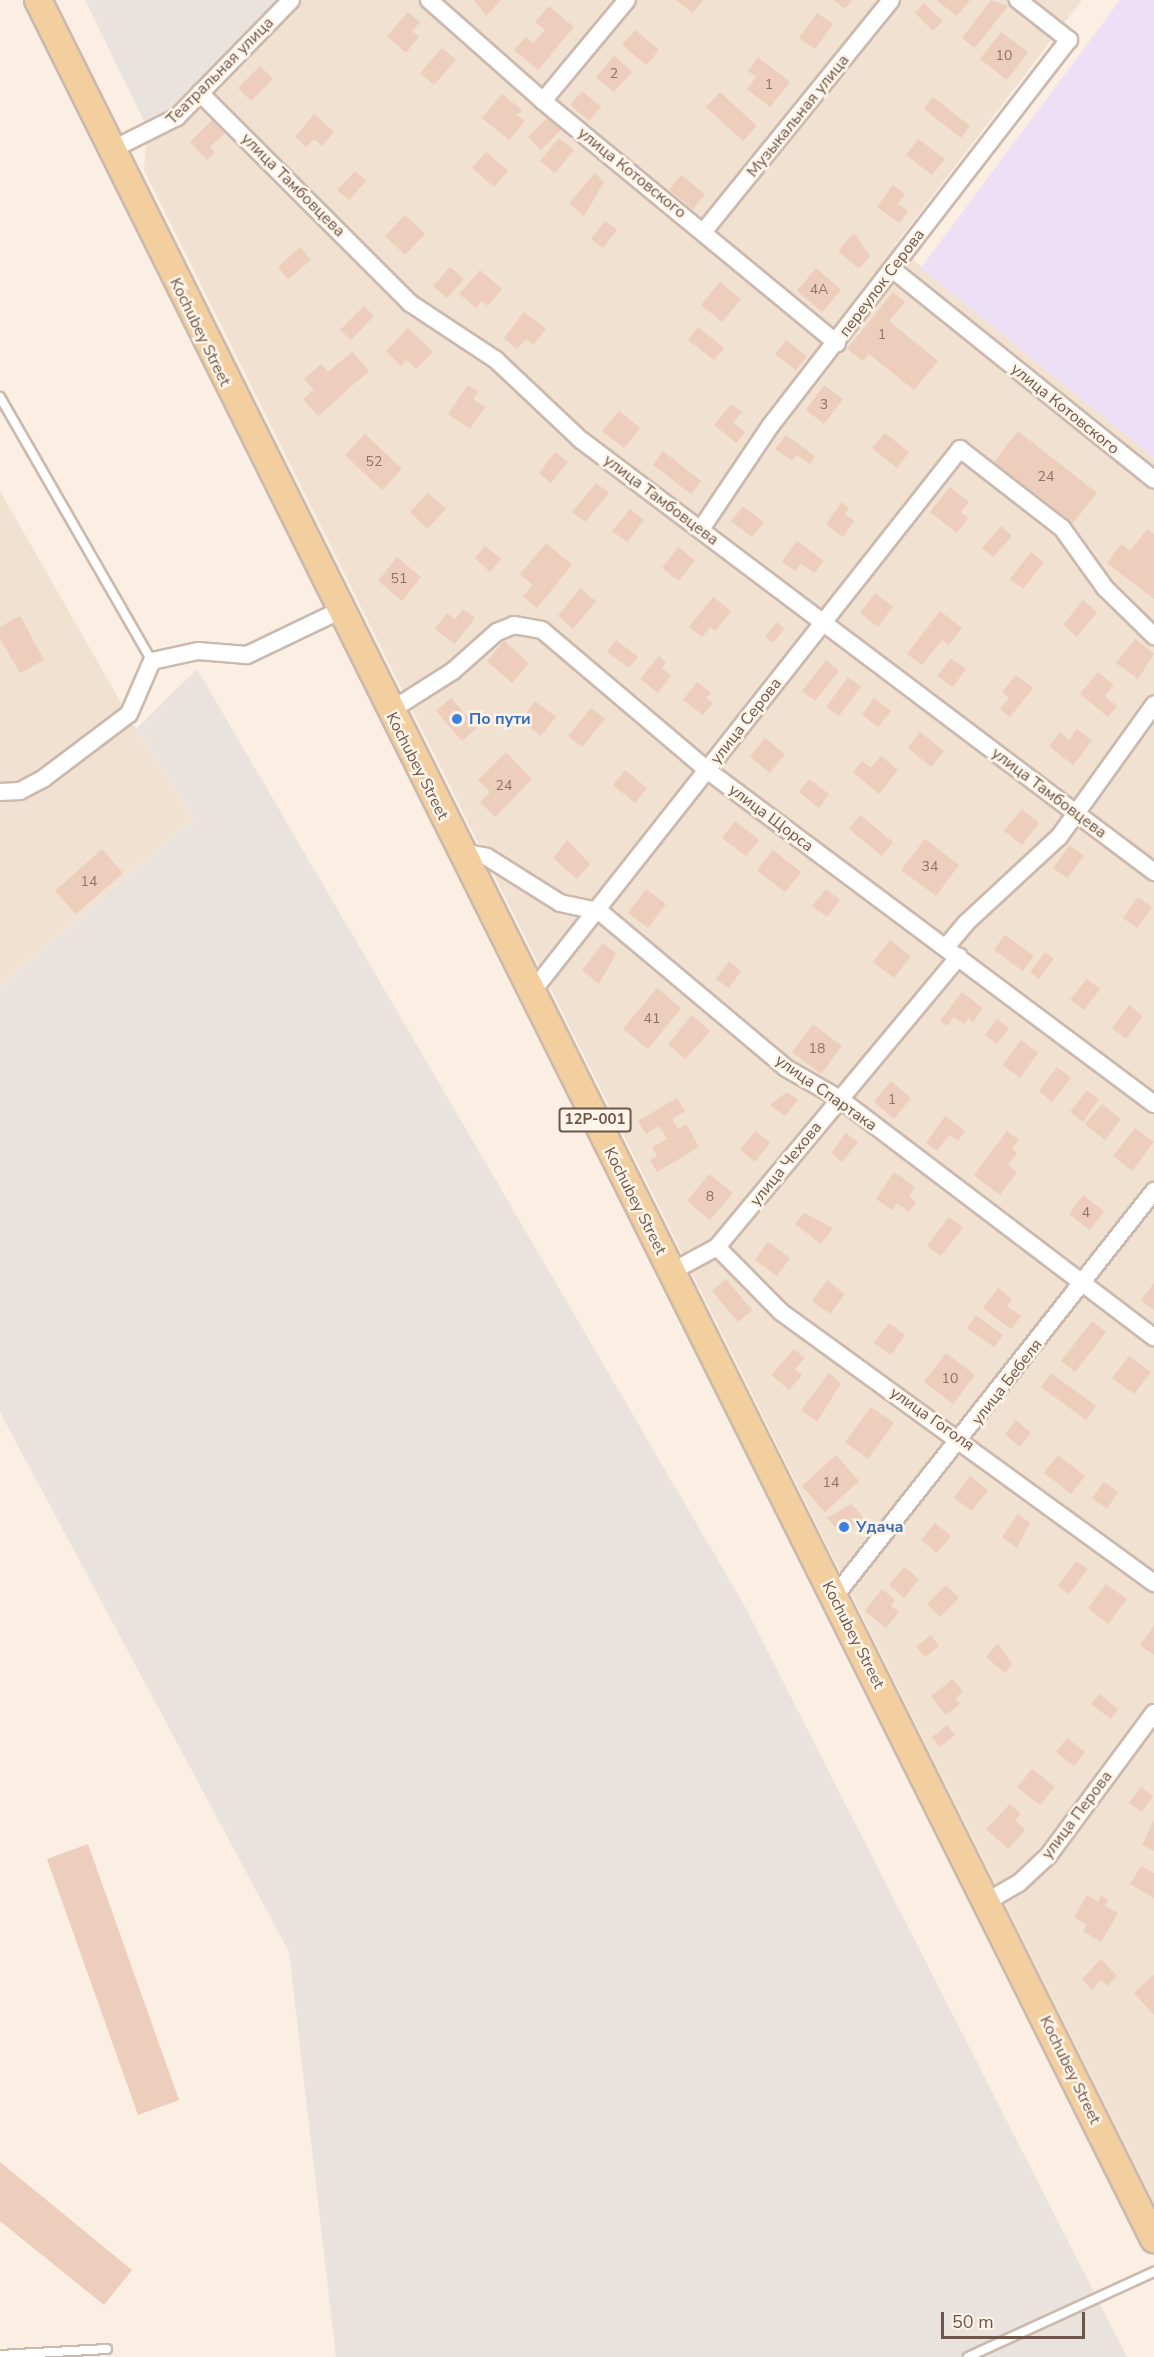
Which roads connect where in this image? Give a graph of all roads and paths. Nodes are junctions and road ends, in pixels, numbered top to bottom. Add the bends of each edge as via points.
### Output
1 (38, 0) edge
2 (291, 0) edge
3 (429, 0) edge
4 (627, 0) edge
5 (891, 0) edge
6 (1018, 0) edge
7 (200, 93) junction
8 (543, 101) junction
9 (111, 150) junction
10 (704, 231) junction
11 (892, 269) junction
12 (837, 343) junction
13 (0, 397) edge
14 (1154, 480) edge
15 (701, 529) junction
16 (339, 611) junction
17 (822, 624) junction
18 (1154, 636) edge
19 (152, 661) junction
20 (1154, 705) edge
21 (390, 711) junction
22 (707, 770) junction
23 (0, 792) edge
24 (1077, 814) junction
25 (460, 852) junction
26 (1154, 872) edge
27 (598, 911) junction
28 (952, 952) junction
29 (531, 993) junction
30 (840, 1099) junction
31 (1154, 1104) edge
32 (1154, 1191) edge
33 (717, 1247) junction
34 (671, 1272) junction
35 (1083, 1285) junction
36 (1154, 1336) edge
37 (962, 1440) junction
38 (1154, 1583) edge
39 (834, 1597) junction
40 (1154, 1713) edge
41 (986, 1902) junction
42 (1154, 2239) edge
43 (1154, 2272) edge
44 (106, 2349) dead end
45 (0, 2355) edge
46 (968, 2357) edge

1 - 9 main road, Kochubey Street / 12Р-001
2 - 7 street, Театральная улица
3 - 8 street, улица Котовского
4 - 8 street
5 - 10 street, Музыкальная улица
6 - 11 street, переулок Серова via 1069,40
7 - 9 street, Театральная улица via 166,125
7 - 15 street, улица Тамбовцева via 390,285 496,360 581,440
8 - 10 street, улица Котовского
9 - 16 main road, Kochubey Street / 12Р-001
10 - 12 street, улица Котовского
11 - 12 street, переулок Серова
11 - 14 street, улица Котовского
12 - 15 street, переулок Серова via 771,424
13 - 19 lane
15 - 17 street, улица Тамбовцева
16 - 19 street via 247,655 198,651
16 - 21 main road, Kochubey Street / 12Р-001
17 - 18 street, улица Серова via 960,449 1062,528 1105,588
17 - 22 street, улица Серова
17 - 24 street, улица Тамбовцева
19 - 23 street via 129,714 44,778 20,791
20 - 24 street, улица Чехова
21 - 22 street, улица Щорса via 453,671 497,632 529,625 559,643
21 - 25 main road, Kochubey Street / 12Р-001
22 - 27 street, улица Серова
22 - 28 street, улица Щорса
24 - 26 street, улица Тамбовцева
24 - 28 street, улица Чехова
25 - 27 street, улица Спартака via 487,857 560,903
25 - 29 main road, Kochubey Street / 12Р-001
27 - 29 street, улица Серова
27 - 30 street, улица Спартака via 786,1068
28 - 30 street, улица Чехова
28 - 31 street, улица Щорса
29 - 34 main road, Kochubey Street / 12Р-001
30 - 33 street, улица Чехова
30 - 35 street, улица Спартака
32 - 35 street, улица Бебеля
33 - 34 street, улица Чехова
33 - 37 street, улица Гоголя via 781,1312
34 - 39 main road, Kochubey Street / 12Р-001
35 - 36 street, улица Спартака
35 - 37 street, улица Бебеля
37 - 38 street, улица Гоголя
37 - 39 street, улица Бебеля
39 - 41 main road, Kochubey Street / 12Р-001
40 - 41 street, улица Перова via 1048,1856 1019,1883
41 - 42 main road, Kochubey Street / 12Р-001
43 - 46 lane
44 - 45 lane

